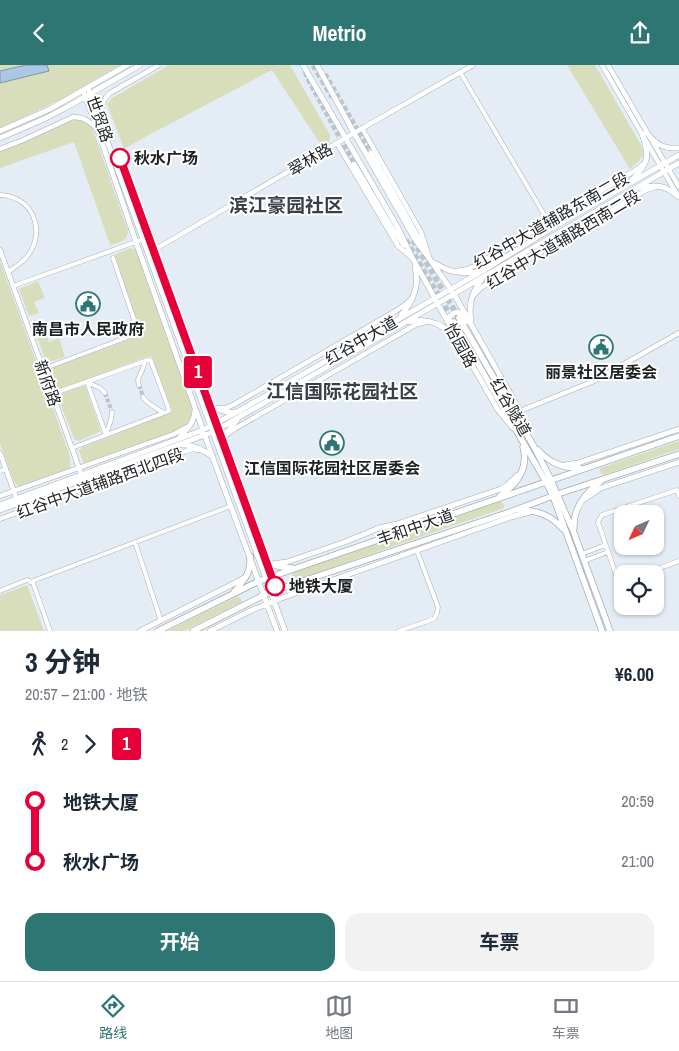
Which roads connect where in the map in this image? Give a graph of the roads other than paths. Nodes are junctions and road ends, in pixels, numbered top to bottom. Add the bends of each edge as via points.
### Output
1 (128, 65) edge
2 (140, 65) edge
3 (159, 65) edge
4 (303, 65) edge
5 (317, 65) edge
6 (473, 65) edge
7 (602, 65) edge
8 (608, 65) edge
9 (460, 72) junction
10 (88, 88) junction
11 (83, 91) junction
12 (91, 94) junction
13 (85, 97) junction
14 (362, 128) junction
15 (100, 129) junction
16 (0, 131) edge
17 (354, 133) junction
18 (644, 133) junction
19 (346, 137) junction
20 (0, 138) edge
21 (337, 143) junction
22 (679, 147) edge
23 (0, 149) edge
24 (371, 153) tunnel mouth
25 (679, 155) edge
26 (645, 162) junction
27 (354, 163) tunnel mouth
28 (679, 163) edge
29 (663, 165) junction
30 (666, 171) junction
31 (660, 185) junction
32 (626, 186) junction
33 (679, 187) edge
34 (631, 190) junction
35 (0, 195) edge
36 (679, 197) edge
37 (548, 221) junction
38 (552, 228) junction
39 (144, 239) junction
40 (136, 242) junction
41 (0, 250) edge
42 (148, 253) junction
43 (113, 258) dead end
44 (429, 258) junction
45 (413, 259) junction
46 (8, 271) junction
47 (487, 271) junction
48 (454, 272) junction
49 (13, 285) junction
50 (451, 288) junction
51 (454, 294) junction
52 (414, 295) junction
53 (434, 298) junction
54 (471, 299) junction
55 (438, 303) junction
56 (398, 319) junction
57 (430, 322) junction
58 (397, 327) junction
59 (473, 327) junction
60 (679, 333) edge
61 (460, 344) junction
62 (144, 361) junction
63 (43, 369) junction
64 (87, 382) junction
65 (139, 385) tunnel mouth
66 (104, 393) tunnel mouth
67 (52, 394) junction
68 (143, 397) tunnel mouth
69 (201, 400) junction
70 (194, 404) junction
71 (215, 408) junction
72 (520, 411) junction
73 (112, 412) tunnel mouth
74 (163, 413) junction
75 (239, 414) junction
76 (192, 423) junction
77 (212, 429) junction
78 (679, 429) edge
79 (204, 433) junction
80 (106, 435) junction
81 (679, 436) edge
82 (223, 437) junction
83 (521, 438) junction
84 (174, 444) junction
85 (533, 445) junction
86 (72, 448) junction
87 (201, 450) junction
88 (0, 453) edge
89 (679, 454) edge
90 (222, 457) junction
91 (213, 458) junction
92 (679, 462) edge
93 (558, 465) junction
94 (594, 465) junction
95 (79, 468) junction
96 (6, 469) junction
97 (0, 471) edge
98 (522, 471) junction
99 (83, 477) junction
100 (604, 479) junction
101 (548, 481) junction
102 (86, 487) junction
103 (14, 492) junction
104 (555, 495) junction
105 (679, 495) edge
106 (0, 497) edge
107 (497, 499) junction
108 (18, 502) junction
109 (579, 504) junction
110 (0, 505) edge
111 (231, 506) junction
112 (0, 511) edge
113 (21, 511) junction
114 (506, 513) junction
115 (541, 513) junction
116 (0, 519) edge
117 (574, 533) junction
118 (567, 535) junction
119 (135, 542) junction
120 (606, 545) junction
121 (417, 551) junction
122 (608, 552) junction
123 (254, 556) junction
124 (583, 557) junction
125 (679, 561) edge
126 (271, 565) junction
127 (664, 566) edge
128 (294, 568) junction
129 (614, 569) edge
130 (248, 574) junction
131 (265, 578) junction
132 (258, 581) junction
133 (31, 582) junction
134 (0, 591) edge
135 (270, 592) junction
136 (233, 594) junction
137 (264, 595) junction
138 (274, 601) junction
139 (267, 604) junction
140 (161, 621) junction
141 (50, 631) edge
142 (140, 631) edge
143 (158, 631) edge
144 (193, 631) edge
145 (210, 631) edge
146 (277, 631) edge
147 (285, 631) edge
148 (399, 631) edge
149 (602, 631) edge
150 (610, 631) edge

1 - 10 main road
2 - 12 main road
3 - 15 street via 104,99
4 - 19 main road, 怡园路
5 - 17 main road, 怡园路
6 - 9 street, 翠林路
7 - 18 street
8 - 18 street
9 - 14 street, 翠林路
9 - 37 street
10 - 11 main road
10 - 12 main road, 世贸路
11 - 13 main road, 世贸路
11 - 16 main road
12 - 13 main road
12 - 15 main road, 世贸路
13 - 15 main road, 世贸路
13 - 20 main road
14 - 17 street, 翠林路
14 - 44 street via 421,232
15 - 23 street via 87,120 72,117
15 - 39 main road, 世贸路
15 - 40 main road, 世贸路
17 - 19 street, 翠林路
17 - 44 main road, 怡园路
18 - 22 main road via 657,144
18 - 26 main road via 648,151
18 - 29 street
19 - 21 street, 翠林路
19 - 45 main road, 怡园路
21 - 42 street, 翠林路
21 - 45 street via 398,246
24 - 44 main road
25 - 29 main road, 红谷中大道
26 - 32 main road
26 - 37 street, 红谷中大道辅路东南二段 via 636,171
27 - 45 main road
28 - 30 main road, 红谷中大道
29 - 30 street
29 - 32 main road, 红谷中大道
30 - 33 street
30 - 34 main road, 红谷中大道
30 - 36 street
31 - 34 main road
31 - 36 main road
31 - 54 street, 红谷中大道辅路西南二段 via 646,190 482,287
32 - 38 main road, 红谷中大道
34 - 47 main road, 红谷中大道
35 - 46 street via 22,201 33,216 37,230 29,255
37 - 38 street
37 - 48 street, 红谷中大道辅路东南二段 via 476,265
38 - 47 main road, 红谷中大道
39 - 40 street
39 - 42 main road, 世贸路
40 - 49 street
40 - 70 main road, 世贸路
41 - 46 street, 新府路
42 - 69 main road, 世贸路
43 - 63 street via 138,331
44 - 48 main road
44 - 50 main road, 怡园路
45 - 52 main road via 417,284
45 - 53 main road, 怡园路
46 - 49 street, 新府路
47 - 48 main road
47 - 50 main road, 红谷中大道
47 - 51 main road, 红谷中大道
47 - 54 main road
49 - 63 street, 新府路
50 - 51 main road, 怡园路
50 - 53 main road, 红谷中大道
51 - 55 main road, 红谷中大道
51 - 59 main road, 怡园路
52 - 56 main road
52 - 71 street via 394,312 233,405
53 - 55 main road, 怡园路
53 - 56 main road, 红谷中大道
54 - 59 main road via 469,308
55 - 58 main road, 红谷中大道
55 - 61 main road, 怡园路
56 - 75 main road, 红谷中大道
57 - 58 main road via 413,321
57 - 61 main road via 448,329
57 - 82 street via 417,324
58 - 75 main road, 红谷中大道
59 - 61 main road via 458,313 449,317
59 - 72 main road, 怡园路
60 - 72 street via 594,381
61 - 83 main road, 怡园路 via 498,410
62 - 64 street
62 - 65 street
62 - 74 street via 151,361 168,407 168,411
63 - 67 street, 新府路
64 - 66 street
64 - 67 street
64 - 80 street
67 - 86 street, 新府路
68 - 74 street
69 - 71 main road
69 - 77 main road, 世贸路
70 - 76 main road
70 - 79 main road, 世贸路
71 - 75 main road
72 - 85 main road, 怡园路
73 - 80 street
74 - 80 street
75 - 77 main road, 红谷中大道
75 - 82 main road
76 - 84 main road
76 - 95 street via 174,434
77 - 79 main road, 红谷中大道
77 - 90 main road, 世贸路
78 - 93 main road via 578,463
79 - 84 main road, 红谷中大道
79 - 91 main road, 世贸路
80 - 86 street
81 - 94 main road, 丰和中大道
82 - 90 main road
83 - 85 main road, 红谷隧道 via 456,320
83 - 98 main road via 526,457
83 - 101 main road, 怡园路
84 - 87 main road
84 - 99 main road, 红谷中大道
85 - 93 main road
85 - 101 main road, 怡园路
86 - 95 street, 新府路
87 - 91 main road
87 - 102 street, 红谷中大道辅路西北四段 via 192,449
88 - 96 street
89 - 100 main road, 丰和中大道
90 - 123 main road, 世贸路
91 - 111 main road, 世贸路
92 - 109 main road via 601,488
93 - 94 main road via 581,468
94 - 101 main road, 丰和中大道
95 - 99 street, 新府路
95 - 103 street
96 - 97 street
96 - 103 street
98 - 107 main road via 512,486
98 - 126 main road via 500,489
99 - 102 street, 新府路
99 - 108 main road, 红谷中大道
100 - 104 main road, 丰和中大道
100 - 109 main road
101 - 104 main road, 怡园路
101 - 107 main road, 丰和中大道
102 - 113 street, 红谷中大道辅路西北四段
103 - 106 street
103 - 108 street
104 - 114 main road, 丰和中大道
104 - 117 main road, 怡园路
104 - 118 main road, 怡园路
105 - 120 street via 677,490 602,515 598,522
107 - 128 main road, 丰和中大道
108 - 110 main road, 红谷中大道
108 - 112 main road, 红谷中大道
108 - 113 street
109 - 117 main road via 574,518
111 - 119 street
111 - 123 main road, 世贸路
113 - 116 street, 红谷中大道辅路西北四段
114 - 115 main road via 530,510
114 - 135 main road, 丰和中大道
115 - 118 main road via 556,522
115 - 121 main road via 528,512 511,517
117 - 124 main road, 怡园路
118 - 149 main road, 怡园路
119 - 133 street
119 - 140 street
120 - 122 street
120 - 124 street
121 - 138 main road
121 - 148 street via 438,613 434,619
122 - 124 street
122 - 129 street
123 - 126 main road
123 - 130 main road
123 - 131 main road, 世贸路
123 - 132 main road, 世贸路
124 - 150 main road, 怡园路
125 - 127 street
126 - 128 main road
128 - 131 main road, 丰和中大道
130 - 136 main road
130 - 140 main road
131 - 132 main road, 丰和中大道
131 - 135 main road, 世贸路
132 - 136 main road, 丰和中大道
132 - 137 main road, 世贸路
133 - 134 street via 27,580
133 - 141 street
135 - 137 main road, 丰和中大道
135 - 138 main road, 世贸路
136 - 143 main road, 丰和中大道
137 - 139 main road, 世贸路
137 - 144 main road, 丰和中大道
138 - 139 main road
138 - 147 main road, 世贸路
139 - 145 main road
139 - 146 main road, 世贸路
140 - 142 main road

